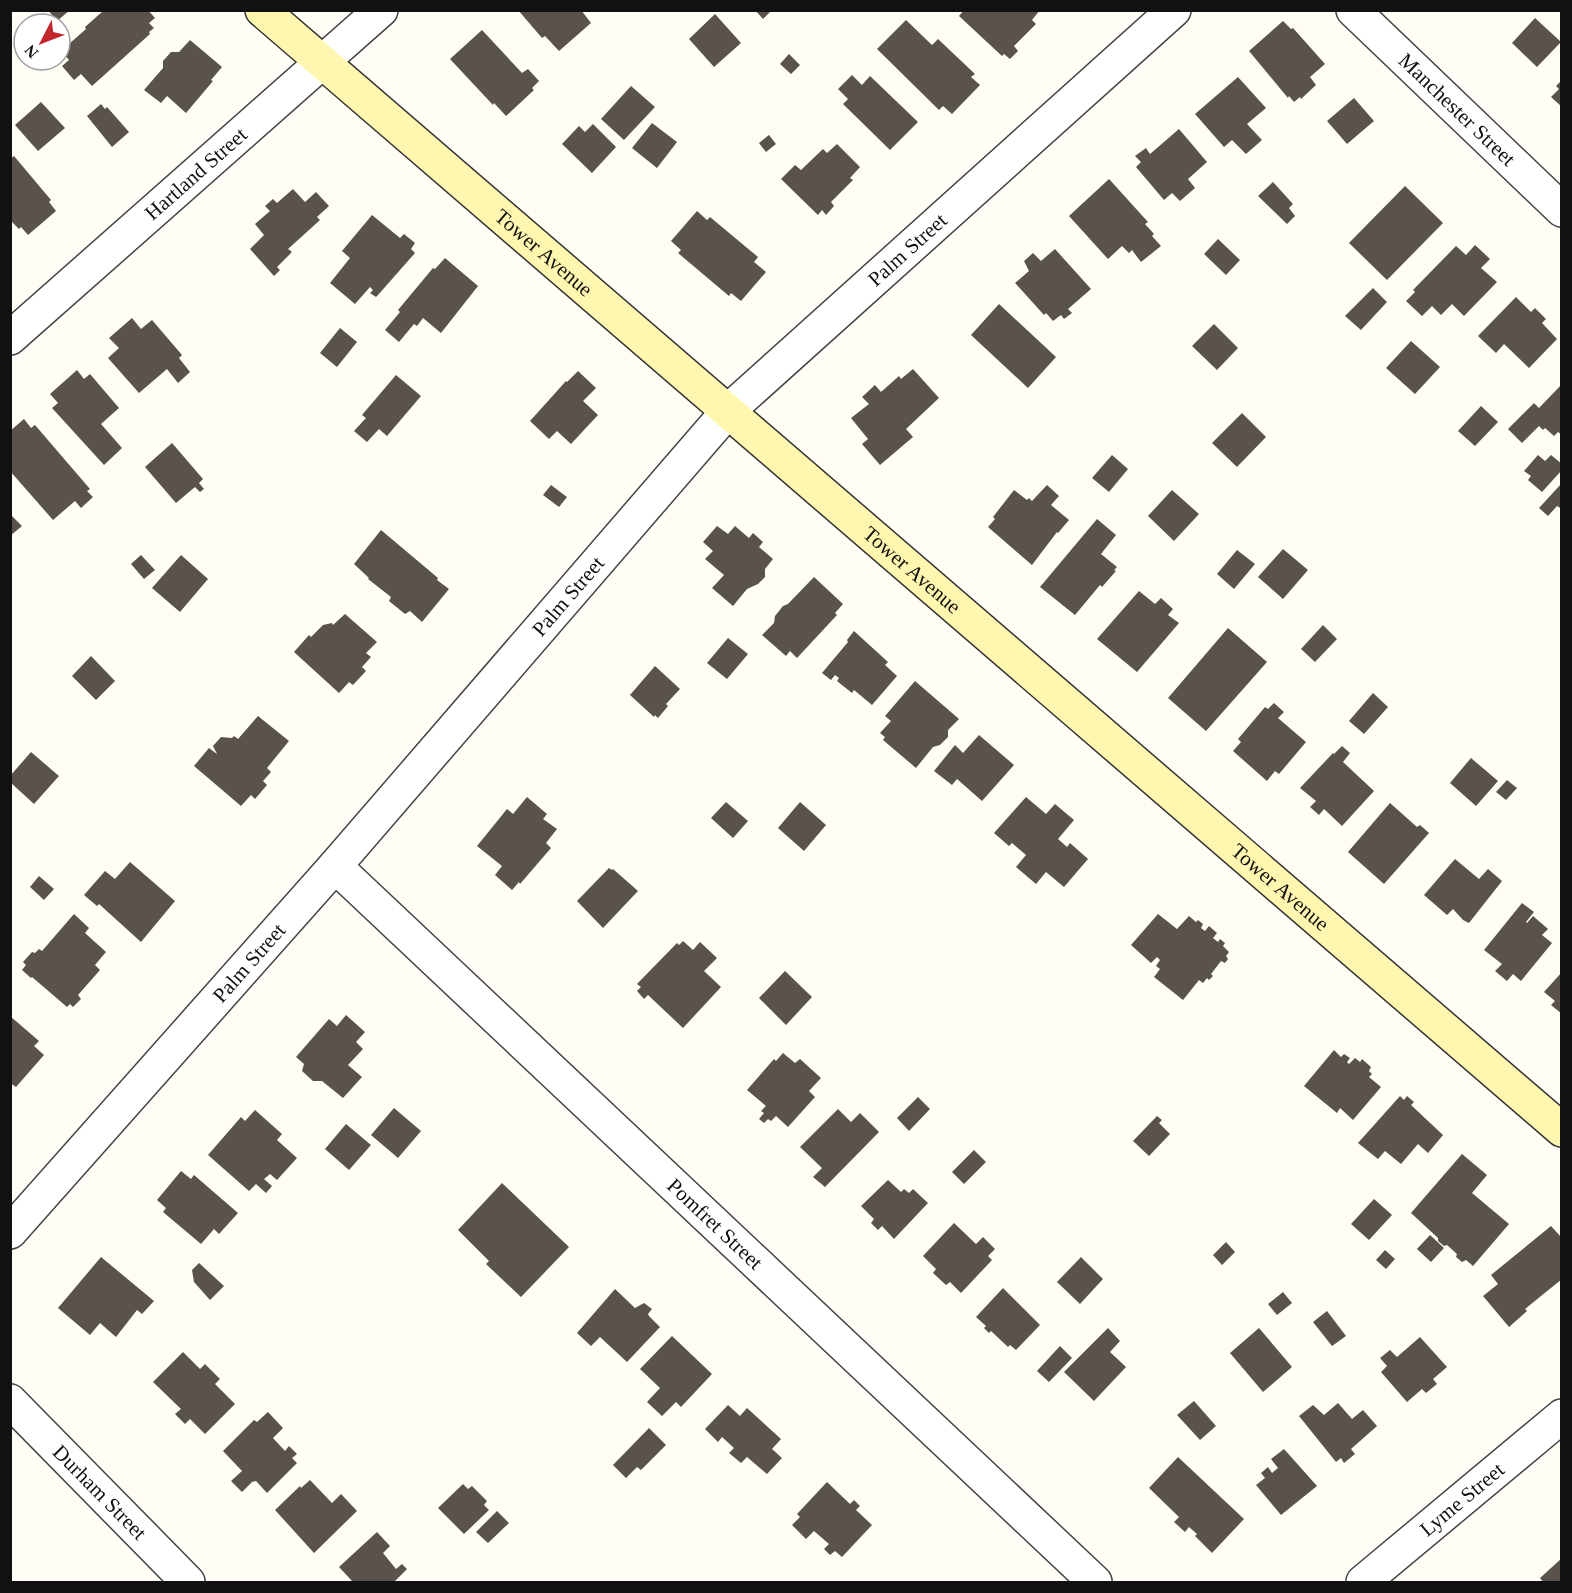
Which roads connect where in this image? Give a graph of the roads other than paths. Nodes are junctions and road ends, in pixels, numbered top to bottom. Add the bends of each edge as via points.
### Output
1 (262, 10) edge
2 (381, 10) edge
3 (1174, 10) edge
4 (1353, 10) edge
5 (324, 62) junction
6 (1562, 210) edge
7 (10, 338) edge
8 (728, 411) junction
9 (335, 866) junction
10 (1562, 1130) edge
11 (10, 1232) edge
12 (10, 1401) edge
13 (1562, 1416) edge
14 (188, 1582) edge
15 (1095, 1582) edge
16 (1363, 1582) edge

1 - 5 main road, Tower Avenue
2 - 5 street, Hartland Street
3 - 8 street, Palm Street
4 - 6 street, Manchester Street
5 - 7 street, Hartland Street
5 - 8 main road, Tower Avenue
8 - 9 street, Palm Street
8 - 10 main road, Tower Avenue
9 - 11 street, Palm Street
9 - 15 street, Pomfret Street
12 - 14 street, Durham Street
13 - 16 street, Lyme Street

